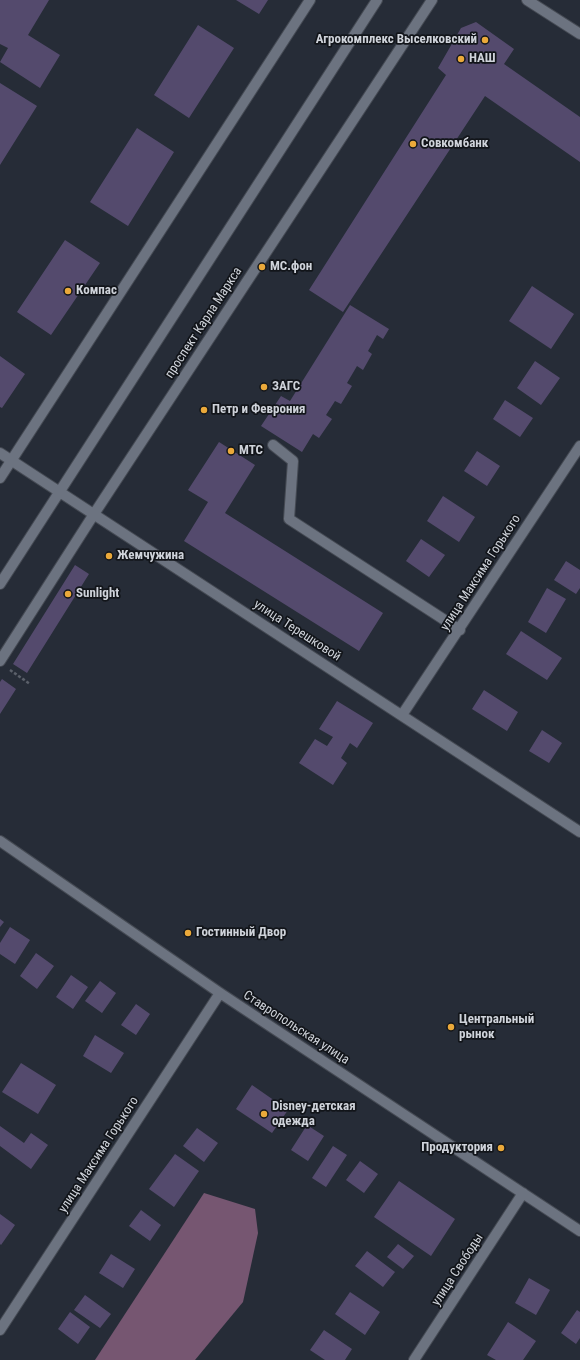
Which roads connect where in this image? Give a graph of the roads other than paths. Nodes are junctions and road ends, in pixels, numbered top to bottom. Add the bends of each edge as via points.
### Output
1 (310, 0) edge
2 (377, 0) edge
3 (432, 0) edge
4 (527, 0) edge
5 (580, 34) edge
6 (273, 445) dead end
7 (580, 446) edge
8 (0, 453) edge
9 (11, 460) junction
10 (0, 478) edge
11 (59, 491) junction
12 (94, 514) junction
13 (0, 584) edge
14 (460, 630) junction
15 (3, 664) edge
16 (402, 715) junction
17 (580, 832) edge
18 (0, 841) edge
19 (220, 993) junction
20 (523, 1194) junction
21 (580, 1231) edge
22 (0, 1330) edge
23 (414, 1360) edge

1 - 9 street
2 - 11 street
3 - 12 street, проспект Карла Маркса
4 - 5 street
6 - 14 street via 294,461 289,519
7 - 14 street, улица Максима Горького
8 - 9 street, улица Терешковой
9 - 10 street
9 - 11 street, улица Терешковой
11 - 12 street, улица Терешковой
11 - 13 street
12 - 15 street, проспект Карла Маркса
12 - 16 street, улица Терешковой
14 - 16 street, улица Максима Горького
16 - 17 street, улица Терешковой
18 - 19 street, Ставропольская улица
19 - 20 street, Ставропольская улица
19 - 22 street, улица Максима Горького
20 - 21 street, Ставропольская улица
20 - 23 street, улица Свободы

